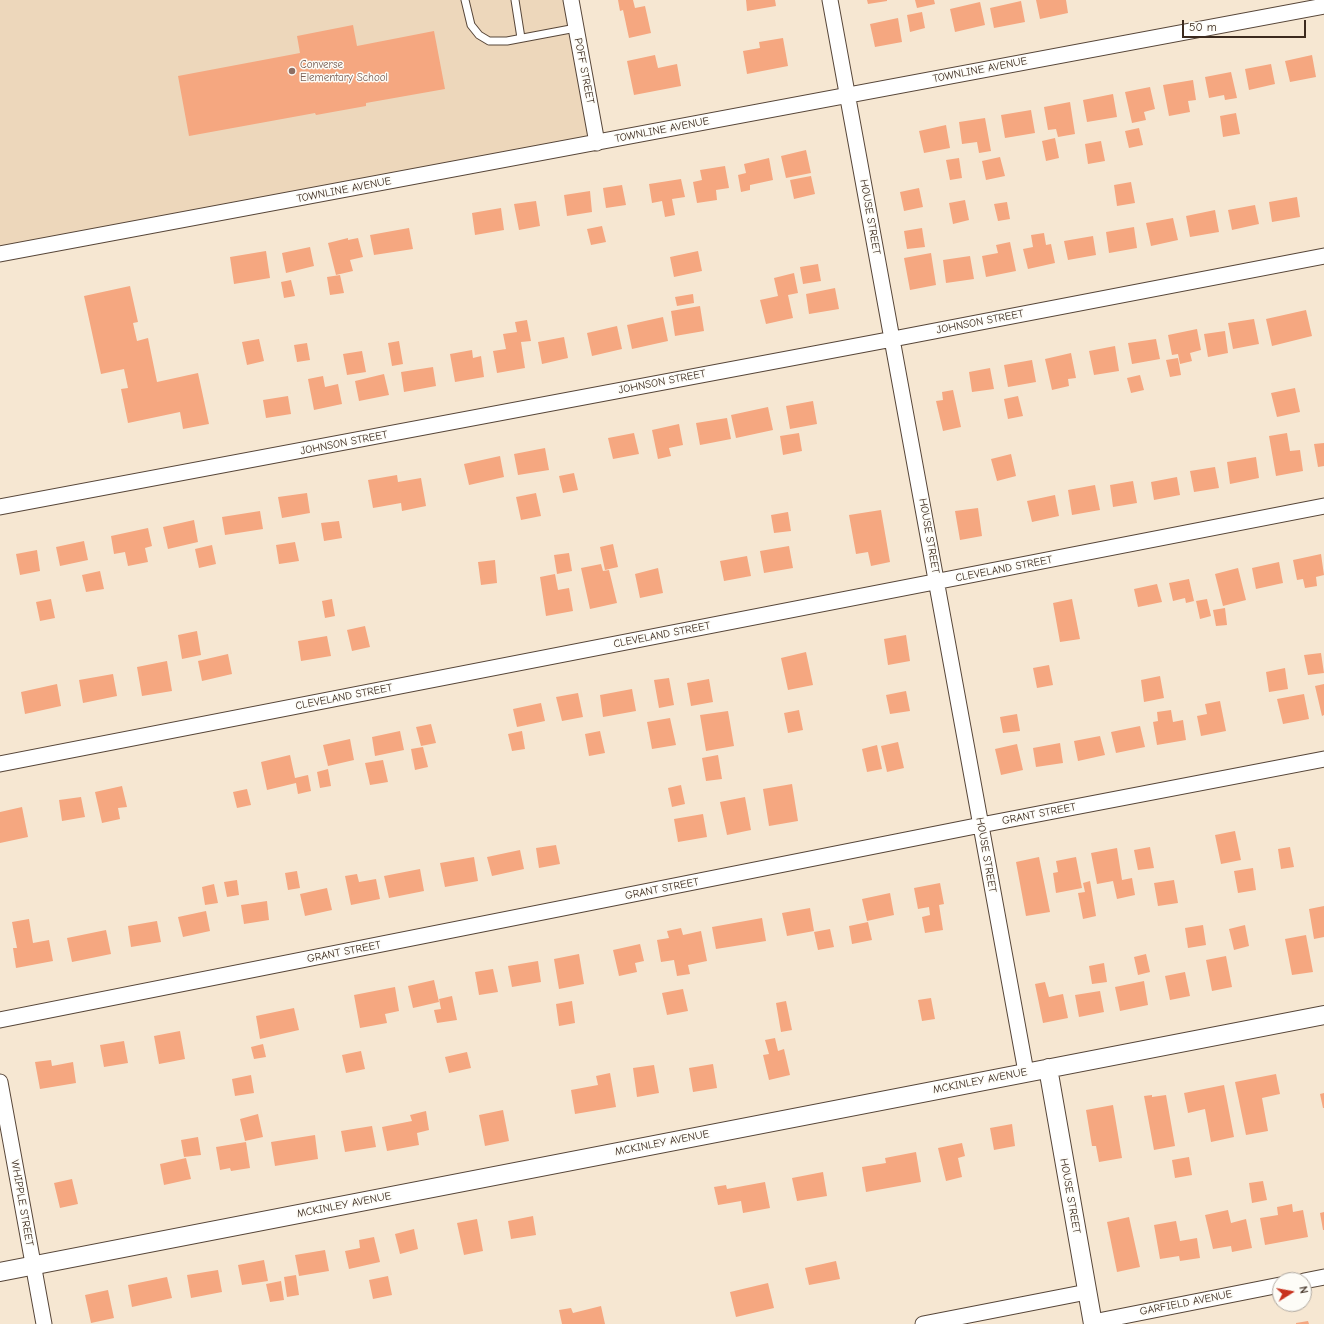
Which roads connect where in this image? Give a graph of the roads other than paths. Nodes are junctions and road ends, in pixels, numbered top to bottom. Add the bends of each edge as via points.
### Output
1 (465, 0) edge
2 (515, 0) edge
3 (571, 0) edge
4 (830, 0) edge
5 (1324, 6) edge
6 (576, 28) junction
7 (521, 38) junction
8 (847, 95) junction
9 (597, 143) junction
10 (0, 254) edge
11 (1324, 256) edge
12 (892, 339) junction
13 (1324, 506) edge
14 (0, 507) edge
15 (937, 582) junction
16 (1324, 759) edge
17 (0, 764) edge
18 (981, 826) junction
19 (1324, 1014) edge
20 (0, 1020) edge
21 (1048, 1068) junction
22 (1026, 1072) junction
23 (0, 1082) edge
24 (33, 1265) junction
25 (0, 1272) edge
26 (1324, 1277) edge
27 (1312, 1279) edge
28 (1272, 1287) edge
29 (1087, 1292) junction
30 (1093, 1323) edge
31 (44, 1324) edge
32 (923, 1324) edge

1 - 7 lane via 471,25 479,35 489,41
2 - 7 lane
3 - 6 street, POFF STREET
4 - 8 street, HOUSE STREET
5 - 8 street, TOWNLINE AVENUE
6 - 7 lane
6 - 9 street, POFF STREET
8 - 9 street, TOWNLINE AVENUE
8 - 12 street, HOUSE STREET
9 - 10 street, TOWNLINE AVENUE
11 - 12 street, JOHNSON STREET
12 - 14 street, JOHNSON STREET
12 - 15 street, HOUSE STREET
13 - 15 street, CLEVELAND STREET
15 - 17 street, CLEVELAND STREET
15 - 18 street, HOUSE STREET
16 - 18 street, GRANT STREET
18 - 20 street, GRANT STREET
18 - 22 street, HOUSE STREET
19 - 21 street, MCKINLEY AVENUE
21 - 22 street, MCKINLEY AVENUE
21 - 29 street, HOUSE STREET
22 - 24 street, MCKINLEY AVENUE
23 - 24 street, WHIPPLE STREET
24 - 25 street, MCKINLEY AVENUE
24 - 31 street, WHIPPLE STREET
26 - 27 street
28 - 30 street, GARFIELD AVENUE
29 - 30 street, HOUSE STREET
29 - 32 street

